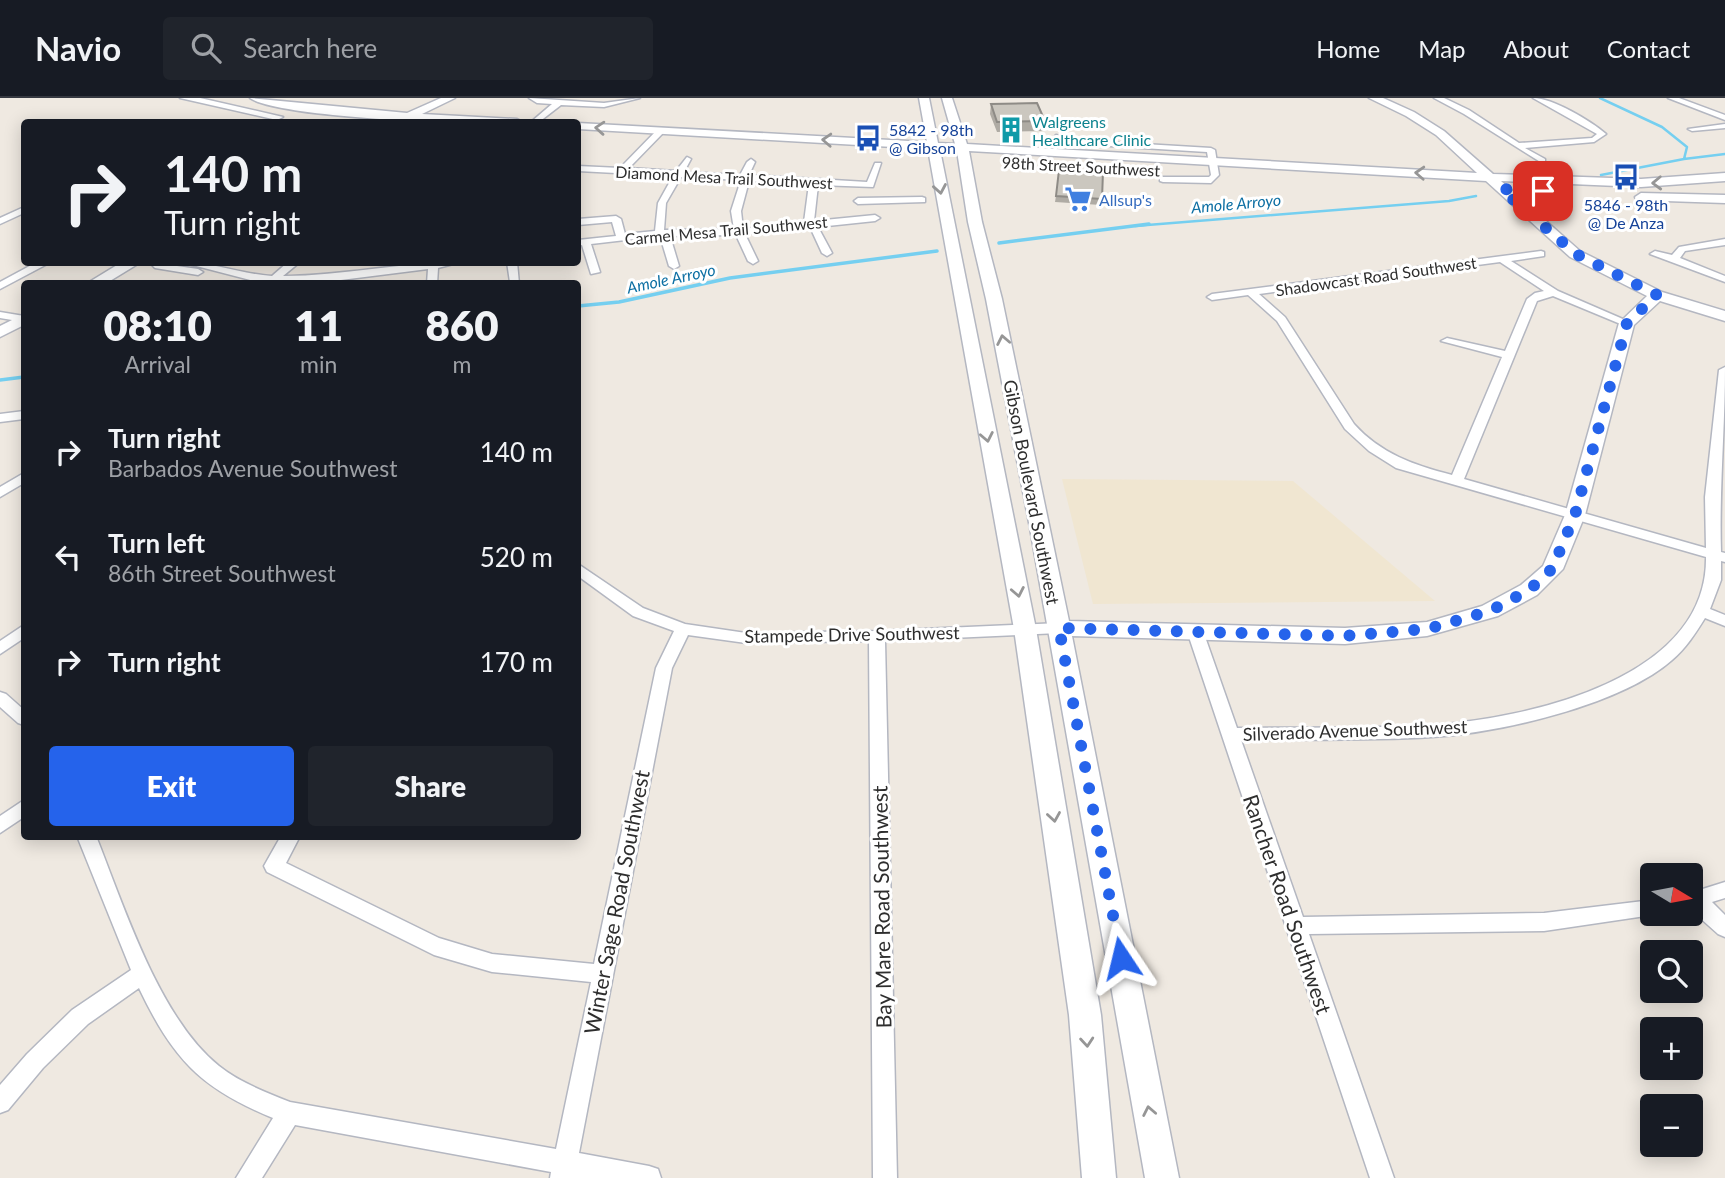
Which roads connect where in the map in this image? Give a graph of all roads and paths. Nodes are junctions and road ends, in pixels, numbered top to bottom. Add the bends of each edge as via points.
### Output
1 (185, 98) edge
2 (255, 98) edge
3 (450, 98) edge
4 (533, 98) edge
5 (636, 98) edge
6 (924, 98) edge
7 (947, 98) edge
8 (1374, 98) edge
9 (1438, 98) edge
10 (1537, 98) edge
11 (1672, 98) edge
12 (562, 103) junction
13 (408, 116) junction
14 (547, 117) edge
15 (1725, 118) edge
16 (289, 119) dead end
17 (402, 119) edge
18 (462, 119) edge
19 (581, 126) edge
20 (1725, 126) edge
21 (1692, 130) dead end
22 (661, 131) junction
23 (1602, 134) joint
24 (1056, 137) dead end
25 (581, 138) edge
26 (649, 142) junction
27 (1517, 146) junction
28 (934, 152) junction
29 (963, 153) junction
30 (687, 159) dead end
31 (1542, 161) dead end
32 (751, 162) dead end
33 (878, 165) dead end
34 (1214, 167) junction
35 (581, 169) edge
36 (622, 171) junction
37 (680, 175) junction
38 (1488, 176) junction
39 (1725, 177) edge
40 (746, 178) junction
41 (1163, 179) dead end
42 (814, 182) junction
43 (856, 184) junction
44 (1501, 189) junction
45 (1725, 199) edge
46 (922, 200) dead end
47 (858, 201) junction
48 (21, 211) edge
49 (875, 218) dead end
50 (860, 219) junction
51 (0, 221) edge
52 (581, 222) edge
53 (810, 223) junction
54 (738, 232) junction
55 (661, 233) junction
56 (621, 238) junction
57 (1725, 242) edge
58 (582, 243) edge
59 (827, 253) dead end
60 (1541, 254) dead end
61 (1655, 254) dead end
62 (1676, 257) junction
63 (1502, 259) junction
64 (753, 261) dead end
65 (38, 266) edge
66 (127, 266) edge
67 (191, 266) edge
68 (227, 266) edge
69 (290, 266) edge
70 (433, 266) joint
71 (674, 266) dead end
72 (217, 271) junction
73 (595, 272) dead end
74 (350, 279) edge
75 (1725, 279) edge
76 (100, 280) edge
77 (205, 280) edge
78 (265, 280) edge
79 (271, 280) edge
80 (310, 280) edge
81 (432, 280) edge
82 (0, 286) edge
83 (1250, 292) junction
84 (1554, 293) junction
85 (1657, 295) junction
86 (1212, 297) dead end
87 (0, 315) edge
88 (1725, 316) edge
89 (21, 318) edge
90 (21, 321) edge
91 (1627, 323) junction
92 (0, 332) edge
93 (1447, 341) dead end
94 (1508, 355) junction
95 (1725, 370) edge
96 (21, 415) edge
97 (0, 418) edge
98 (1722, 421) edge
99 (21, 479) edge
100 (1456, 481) junction
101 (0, 492) edge
102 (1719, 498) edge
103 (1575, 515) junction
104 (1719, 556) edge
105 (581, 571) edge
106 (1701, 611) junction
107 (1725, 621) edge
108 (1059, 628) junction
109 (684, 629) junction
110 (1025, 629) junction
111 (1195, 631) junction
112 (21, 632) edge
113 (877, 636) junction
114 (0, 649) edge
115 (0, 698) edge
116 (21, 716) edge
117 (1230, 734) junction
118 (21, 809) edge
119 (0, 826) edge
120 (88, 840) edge
121 (289, 840) edge
122 (1725, 890) edge
123 (1703, 897) edge
124 (1703, 908) edge
125 (1640, 910) edge
126 (1296, 926) junction
127 (1725, 928) edge
128 (144, 973) junction
129 (600, 974) junction
130 (0, 1102) edge
131 (290, 1113) junction
132 (564, 1170) edge
133 (248, 1178) edge
134 (649, 1178) edge
135 (886, 1178) edge
136 (1099, 1178) edge
137 (1162, 1178) edge
138 (1382, 1178) edge

1 - 16 street
2 - 13 street via 289,106
3 - 13 street
4 - 12 street
5 - 12 street via 611,105
6 - 28 street, Gibson Boulevard Southwest
7 - 29 street, Gibson Boulevard Southwest
8 - 38 street via 1425,122
9 - 27 street via 1484,121
10 - 23 street
11 - 15 street
12 - 14 street
13 - 17 street
13 - 18 street
22 -> 19 street, 98th Street Southwest
20 - 21 street
22 - 26 street
28 -> 22 street, 98th Street Southwest
23 - 27 street via 1594,140
24 - 34 street via 1201,148 1211,150
25 - 26 street, 98th Street Southwest
26 - 28 street, 98th Street Southwest
26 - 36 street
27 - 31 street
28 - 29 street, 98th Street Southwest
28 -> 110 street, Gibson Boulevard Southwest
29 - 34 street, 98th Street Southwest
108 -> 29 street, Gibson Boulevard Southwest
30 - 37 street
32 - 40 street
33 - 43 street, Diamond Mesa Trail Southwest via 870,185
38 -> 34 street, 98th Street Southwest
34 - 41 street via 1214,178 1206,181
34 - 44 street, 98th Street Southwest
35 - 36 street, Diamond Mesa Trail Southwest
36 - 37 street, Diamond Mesa Trail Southwest
37 - 40 street, Diamond Mesa Trail Southwest
37 - 55 street via 662,203
39 -> 38 street, 98th Street Southwest via 1641,183
38 - 44 street
40 - 42 street, Diamond Mesa Trail Southwest
40 - 54 street via 735,203
42 - 43 street, Diamond Mesa Trail Southwest
42 - 53 street
43 - 47 street
44 - 45 street, 98th Street Southwest
44 - 85 street via 1576,254
46 - 47 street
47 - 50 street
48 - 51 street
49 - 50 street, Carmel Mesa Trail Southwest
50 - 53 street, Carmel Mesa Trail Southwest
52 - 56 street via 616,219
53 - 54 street, Carmel Mesa Trail Southwest
53 - 59 street
54 - 55 street, Carmel Mesa Trail Southwest
54 - 64 street
55 - 56 street, Carmel Mesa Trail Southwest
55 - 71 street
56 - 58 street, Carmel Mesa Trail Southwest
57 - 62 street via 1682,248
58 - 73 street
60 - 63 street, Shadowcast Road Southwest
61 - 62 street
62 - 75 street via 1689,267
63 - 83 street, Shadowcast Road Southwest
63 - 84 street
65 - 82 street
66 - 76 street
67 - 72 street
68 - 72 street
69 - 79 street
70 - 74 street
70 - 81 street
72 - 77 street
72 - 78 street
74 - 80 street
83 - 86 street, Shadowcast Road Southwest
83 - 100 street via 1281,319 1361,440 1401,465
84 - 91 street
84 - 94 street via 1532,299
85 - 88 street
85 - 91 street
87 - 89 street
90 - 92 street
91 - 103 street
93 - 94 street
94 - 100 street
95 - 98 street, Silverado Avenue Southwest
96 - 97 street
98 - 102 street, Silverado Avenue Southwest
99 - 101 street
100 - 103 street
102 - 104 street, Silverado Avenue Southwest
103 - 104 street
103 - 111 street via 1552,569 1529,590 1490,611 1427,629 1345,636
104 - 106 street, Silverado Avenue Southwest
105 - 109 street, Stampede Drive Southwest via 638,611
106 - 107 street
106 - 117 street, Silverado Avenue Southwest via 1686,637 1665,658 1609,691 1570,705 1433,731
108 - 110 street, Stampede Drive Southwest
108 - 111 street
137 -> 108 street, Gibson Boulevard Southwest
109 - 113 street, Stampede Drive Southwest via 746,638
109 - 129 street, Winter Sage Road Southwest via 664,668
110 - 113 street, Stampede Drive Southwest
110 -> 136 street, Gibson Boulevard Southwest via 1085,1015
111 - 117 street, Rancher Road Southwest
112 - 114 street
113 - 135 street, Bay Mare Road Southwest
115 - 116 street
117 - 126 street, Rancher Road Southwest
118 - 119 street
120 - 128 street
121 - 129 street via 274,866 434,946 492,963
122 - 123 street
124 - 127 street
125 - 126 street via 1544,922
126 - 138 street, Rancher Road Southwest
128 - 130 street via 80,1017
128 - 131 street via 179,1042 209,1072
129 - 132 street, Winter Sage Road Southwest
131 - 132 street
131 - 133 street
132 - 134 street

